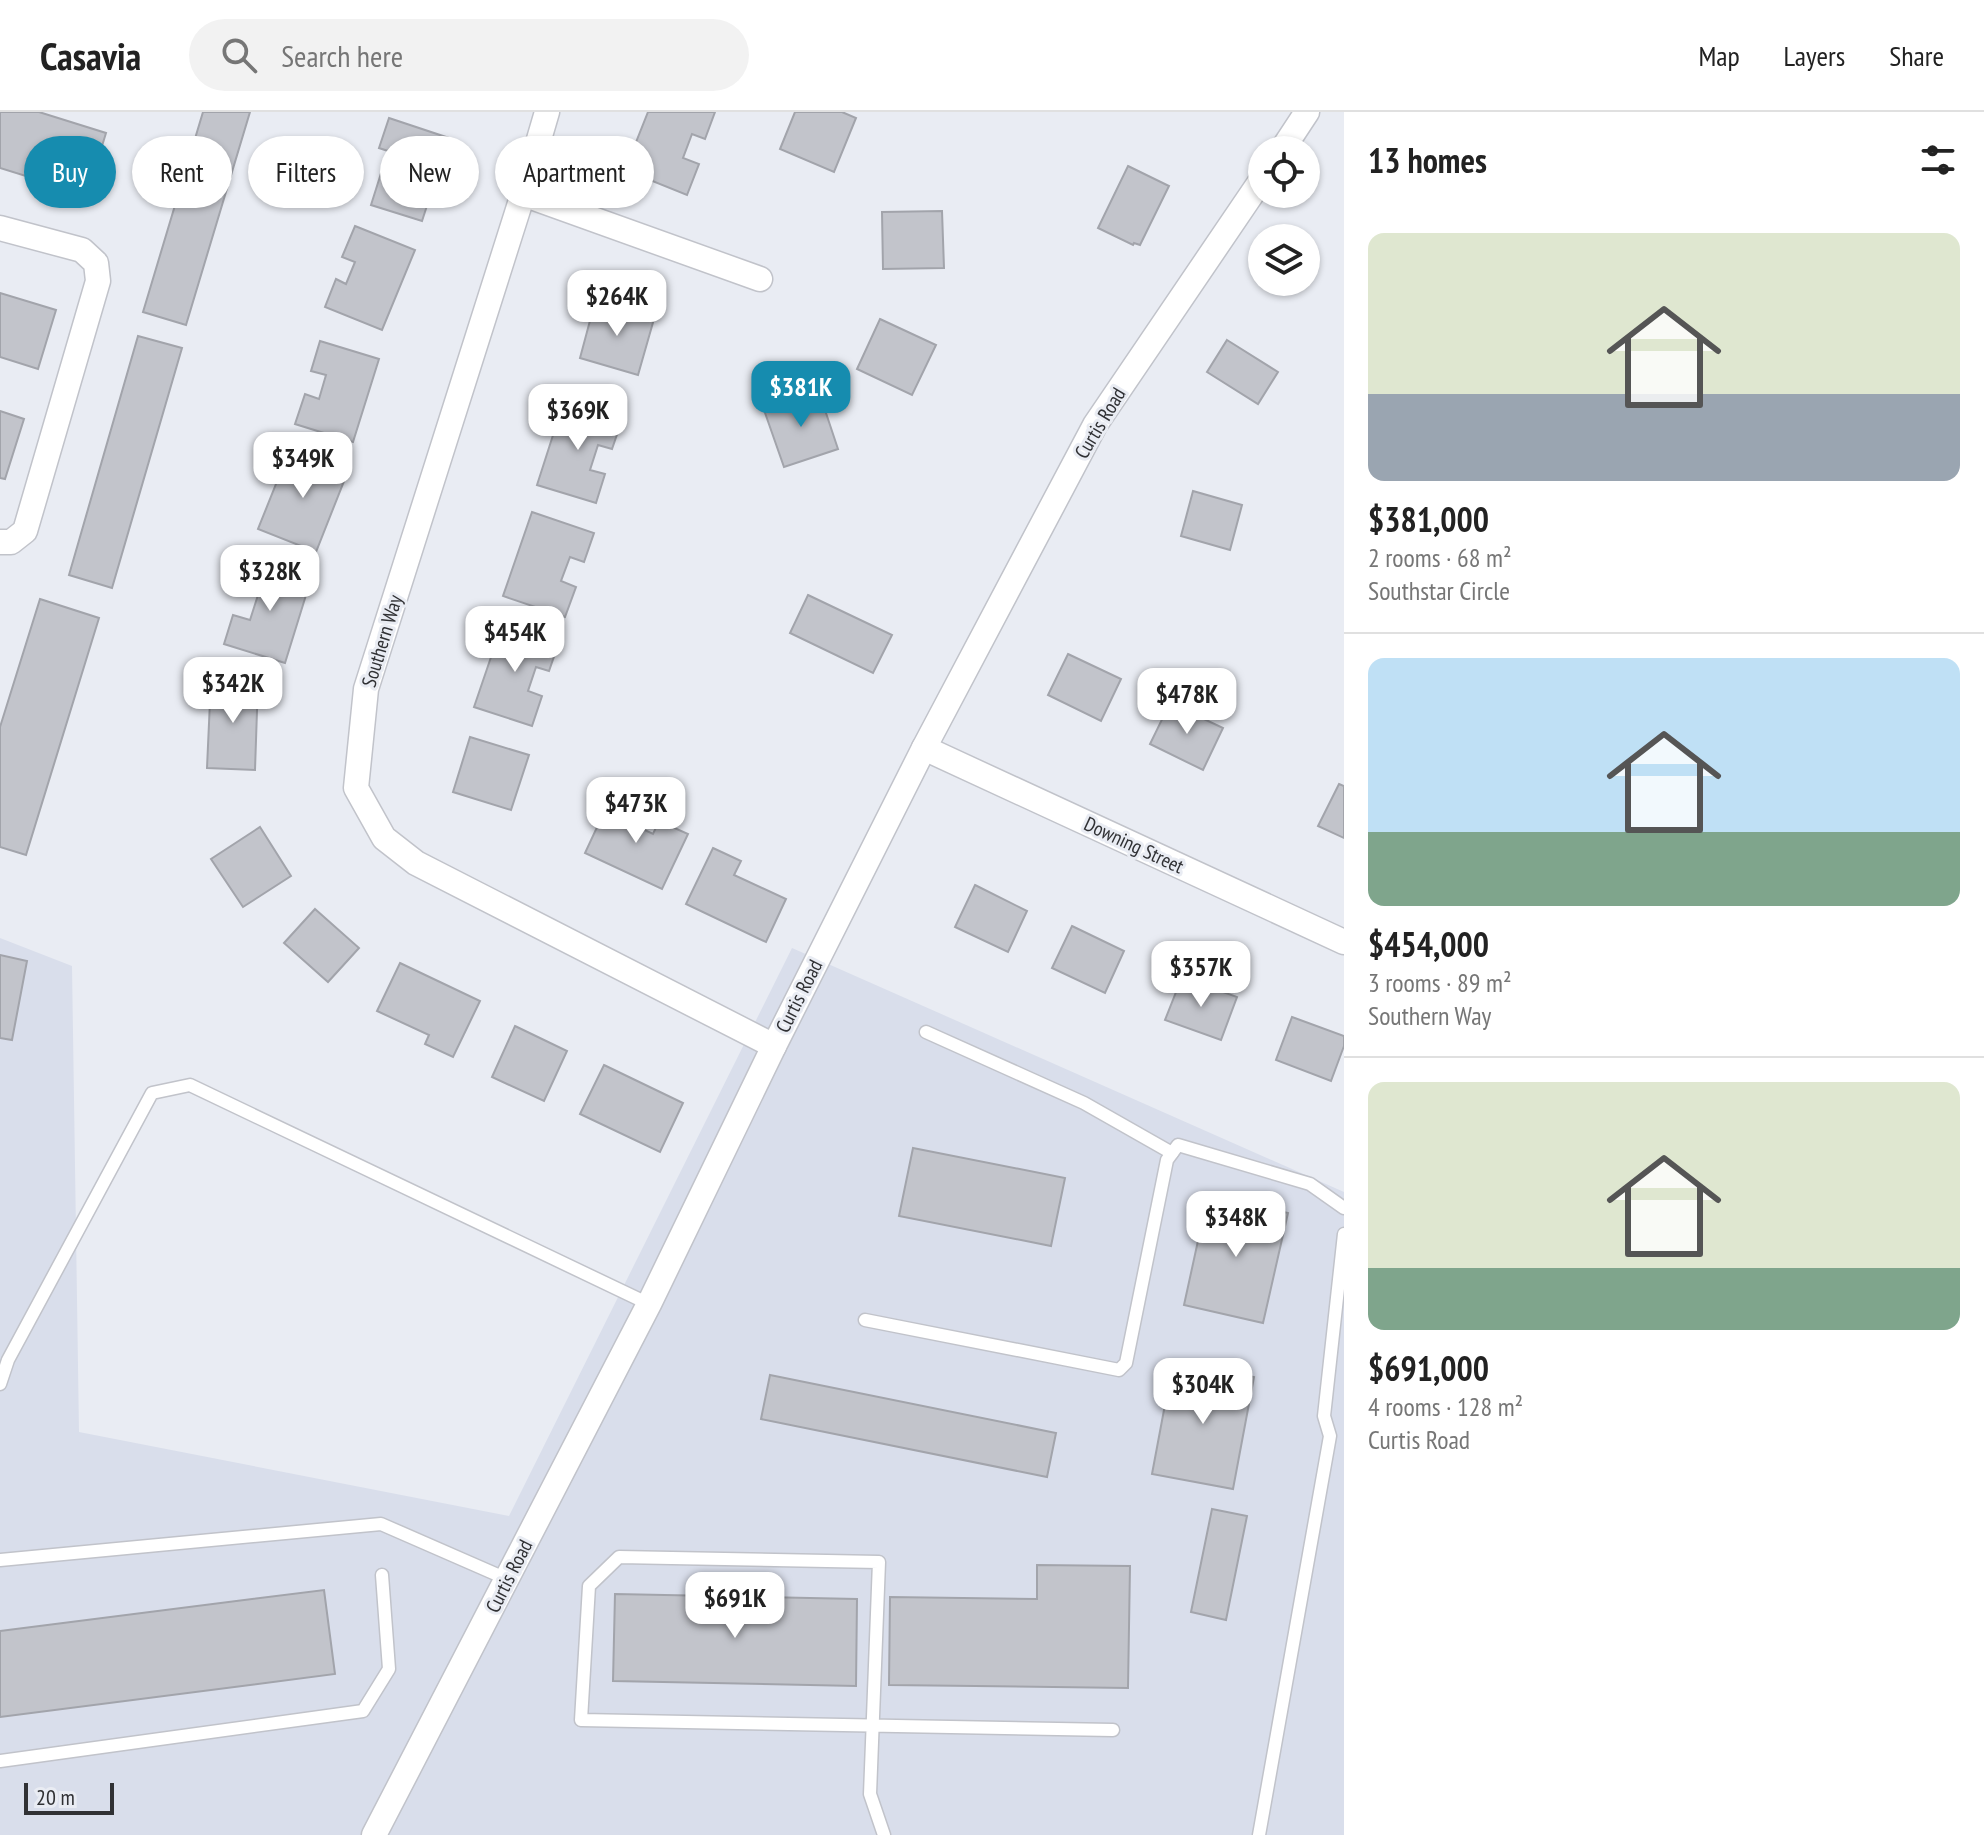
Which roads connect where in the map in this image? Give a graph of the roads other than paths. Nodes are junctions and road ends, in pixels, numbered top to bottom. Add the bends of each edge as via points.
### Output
1 (547, 112) edge
2 (1307, 112) edge
3 (540, 136) edge
4 (1291, 136) edge
5 (1248, 200) edge
6 (519, 208) edge
7 (562, 208) edge
8 (0, 228) edge
9 (760, 279) dead end
10 (0, 542) edge
11 (924, 748) junction
12 (1344, 942) edge
13 (926, 1032) dead end
14 (774, 1046) junction
15 (1172, 1153) junction
16 (1344, 1208) edge
17 (1344, 1234) edge
18 (649, 1304) junction
19 (865, 1320) dead end
20 (0, 1384) edge
21 (0, 1560) edge
22 (382, 1575) dead end
23 (507, 1579) junction
24 (871, 1724) junction
25 (1113, 1730) dead end
26 (0, 1761) edge
27 (374, 1835) edge
28 (884, 1835) edge
29 (1259, 1835) edge

1 - 3 street, Southern Way
2 - 4 street
5 - 11 street, Curtis Road via 1095,425
6 - 14 street, Southern Way via 366,689 356,788 384,838 416,863
7 - 9 street
8 - 10 street via 82,250 96,263 98,281 25,531 11,542
11 - 12 street, Downing Street
11 - 14 street, Curtis Road
13 - 15 lane via 1084,1103
14 - 18 street, Curtis Road
15 - 16 lane via 1178,1145 1310,1184
15 - 19 lane via 1126,1363 1119,1370
17 - 29 lane via 1324,1416 1330,1436
18 - 20 lane via 190,1085 152,1093 8,1360
18 - 23 street, Curtis Road
21 - 23 lane via 381,1524
22 - 26 lane via 389,1669 363,1711
23 - 27 street, Curtis Road
24 - 24 lane via 581,1720 589,1586 619,1557 879,1562
24 - 25 lane
24 - 28 lane via 870,1794

